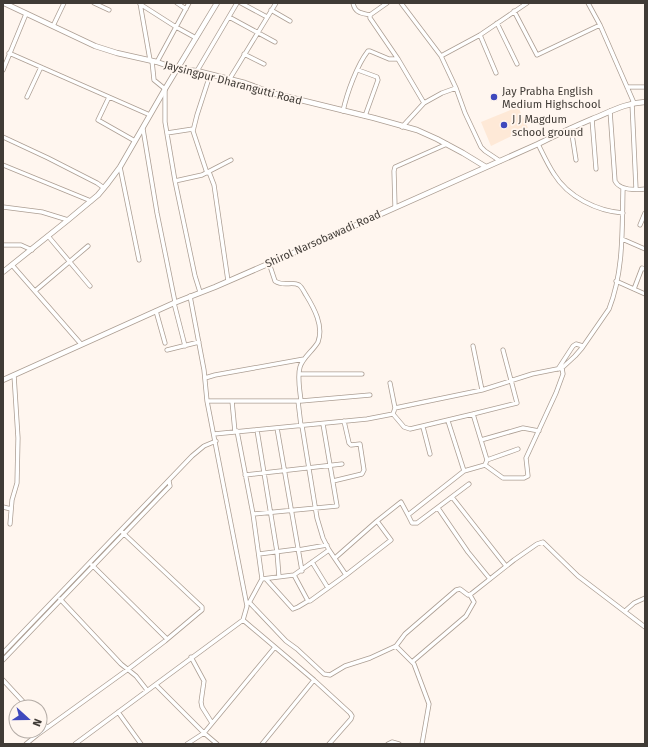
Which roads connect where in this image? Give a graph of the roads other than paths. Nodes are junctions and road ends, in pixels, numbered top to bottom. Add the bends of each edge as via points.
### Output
1 (4, 3) edge
2 (64, 3) edge
3 (94, 3) edge
4 (140, 3) edge
5 (177, 3) edge
6 (189, 3) edge
7 (217, 3) edge
8 (238, 3) edge
9 (241, 3) edge
10 (276, 3) edge
11 (353, 3) edge
12 (387, 3) edge
13 (401, 3) edge
14 (527, 3) edge
15 (588, 3) edge
16 (186, 9) junction
17 (109, 10) dead end
18 (272, 10) junction
19 (514, 11) junction
20 (26, 14) junction
21 (370, 16) junction
22 (229, 17) junction
23 (267, 17) junction
24 (290, 21) dead end
25 (497, 23) junction
26 (600, 25) junction
27 (53, 26) junction
28 (176, 27) junction
29 (257, 33) junction
30 (480, 35) junction
31 (196, 38) junction
32 (275, 42) dead end
33 (9, 53) junction
34 (244, 54) junction
35 (441, 56) junction
36 (398, 60) junction
37 (153, 61) junction
38 (264, 64) dead end
39 (517, 64) dead end
40 (41, 67) junction
41 (3, 68) edge
42 (177, 69) junction
43 (358, 70) junction
44 (197, 71) junction
45 (496, 73) dead end
46 (210, 74) junction
47 (229, 80) junction
48 (627, 87) junction
49 (645, 87) edge
50 (456, 88) junction
51 (165, 89) junction
52 (27, 97) dead end
53 (109, 97) junction
54 (645, 102) edge
55 (424, 103) junction
56 (633, 103) junction
57 (343, 111) junction
58 (610, 111) junction
59 (150, 115) junction
60 (365, 116) junction
61 (592, 119) junction
62 (402, 127) junction
63 (570, 127) junction
64 (142, 128) junction
65 (193, 129) junction
66 (167, 133) junction
67 (3, 137) edge
68 (135, 141) junction
69 (447, 144) junction
70 (538, 144) junction
71 (231, 160) dead end
72 (576, 160) dead end
73 (500, 161) junction
74 (4, 167) edge
75 (120, 167) junction
76 (486, 167) junction
77 (596, 169) dead end
78 (208, 172) junction
79 (175, 181) junction
80 (104, 188) junction
81 (623, 188) junction
82 (636, 189) junction
83 (645, 189) edge
84 (90, 201) junction
85 (395, 207) junction
86 (3, 208) edge
87 (622, 213) junction
88 (645, 213) edge
89 (68, 220) junction
90 (640, 225) dead end
91 (48, 236) junction
92 (622, 239) junction
93 (3, 245) edge
94 (88, 246) dead end
95 (645, 249) edge
96 (32, 250) junction
97 (139, 260) dead end
98 (70, 262) junction
99 (269, 263) junction
100 (12, 265) junction
101 (645, 269) edge
102 (3, 272) edge
103 (228, 281) junction
104 (616, 281) junction
105 (90, 286) dead end
106 (634, 289) junction
107 (35, 291) junction
108 (200, 292) junction
109 (645, 294) edge
110 (190, 296) junction
111 (175, 303) junction
112 (156, 312) junction
113 (199, 342) junction
114 (165, 343) dead end
115 (81, 344) junction
116 (185, 346) junction
117 (473, 346) dead end
118 (583, 346) junction
119 (168, 350) dead end
120 (503, 350) dead end
121 (304, 359) junction
122 (560, 369) junction
123 (300, 374) junction
124 (362, 374) dead end
125 (14, 375) junction
126 (205, 378) junction
127 (3, 380) edge
128 (511, 381) junction
129 (390, 383) dead end
130 (482, 390) junction
131 (370, 395) dead end
132 (232, 401) junction
133 (299, 401) junction
134 (207, 402) junction
135 (395, 408) junction
136 (393, 414) junction
137 (472, 414) junction
138 (448, 421) junction
139 (344, 422) junction
140 (323, 424) junction
141 (301, 426) junction
142 (423, 427) junction
143 (277, 428) junction
144 (257, 430) junction
145 (539, 431) junction
146 (236, 432) junction
147 (214, 434) junction
148 (481, 440) junction
149 (216, 441) junction
150 (518, 448) dead end
151 (430, 454) dead end
152 (487, 460) junction
153 (342, 464) dead end
154 (485, 465) junction
155 (330, 466) junction
156 (308, 467) junction
157 (285, 470) junction
158 (263, 472) junction
159 (464, 472) junction
160 (245, 474) junction
161 (169, 481) junction
162 (333, 481) junction
163 (469, 484) dead end
164 (452, 497) junction
165 (3, 507) edge
166 (315, 508) junction
167 (438, 508) junction
168 (11, 509) junction
169 (292, 510) junction
170 (270, 512) junction
171 (253, 514) junction
172 (408, 515) junction
173 (377, 521) junction
174 (10, 524) dead end
175 (121, 531) junction
176 (124, 534) junction
177 (327, 545) junction
178 (298, 550) junction
179 (329, 550) junction
180 (277, 552) junction
181 (259, 554) junction
182 (335, 558) junction
183 (312, 562) junction
184 (90, 563) junction
185 (94, 566) junction
186 (506, 566) junction
187 (302, 571) junction
188 (294, 575) junction
189 (346, 575) junction
190 (279, 577) junction
191 (264, 579) junction
192 (490, 579) junction
193 (328, 588) junction
194 (470, 595) junction
195 (59, 598) junction
196 (645, 598) edge
197 (308, 601) junction
198 (248, 604) junction
199 (625, 612) junction
200 (242, 620) junction
201 (645, 626) edge
202 (24, 634) junction
203 (167, 639) junction
204 (396, 646) junction
205 (275, 648) junction
206 (3, 653) edge
207 (191, 657) junction
208 (3, 660) edge
209 (412, 662) junction
210 (128, 670) junction
211 (3, 680) edge
212 (314, 680) junction
213 (156, 684) junction
214 (147, 690) junction
215 (21, 699) edge
216 (118, 712) junction
217 (212, 723) junction
218 (48, 727) edge
219 (204, 733) junction
220 (80, 742) edge
221 (75, 744) edge
222 (141, 744) edge
223 (187, 744) edge
224 (217, 744) edge
225 (262, 744) edge
226 (330, 744) edge
227 (388, 744) edge
228 (398, 744) edge
229 (422, 744) edge

1 - 20 main road, Jaysingpur Dharangutti Road
2 - 27 street
3 - 17 street
4 - 28 street
4 - 37 street
5 - 16 street
6 - 16 street
7 - 31 main road
8 - 22 street
9 - 23 street
10 - 18 street
11 - 21 street via 357,12
12 - 21 street
13 - 35 street
14 - 19 street
15 - 26 street
16 - 28 street
18 - 23 street
18 - 24 street
19 - 25 street
19 - 26 street via 537,55
20 - 27 main road, Jaysingpur Dharangutti Road
20 - 33 street
21 - 36 street
22 - 29 street
22 - 44 street
23 - 29 street
25 - 30 street
25 - 39 street
26 - 48 street
27 - 37 main road, Jaysingpur Dharangutti Road via 95,46
28 - 31 street
28 - 37 street
29 - 32 street
29 - 34 street
30 - 35 street
30 - 45 street
31 - 42 main road
33 - 40 street
33 - 41 street
34 - 38 street
34 - 47 street
35 - 50 street
36 - 43 street via 368,51
36 - 55 street
37 - 42 main road, Jaysingpur Dharangutti Road
37 - 51 street via 154,80
40 - 52 street
40 - 53 street
42 - 44 main road, Jaysingpur Dharangutti Road
42 - 51 main road
43 - 57 street
43 - 60 street via 378,80
44 - 46 main road, Jaysingpur Dharangutti Road
46 - 47 main road, Jaysingpur Dharangutti Road
46 - 65 street
47 - 57 main road, Jaysingpur Dharangutti Road
48 - 49 street
48 - 56 street
50 - 55 street
50 - 73 street via 481,147
51 - 59 main road
51 - 66 street
53 - 59 street
53 - 68 street via 98,120
54 - 56 main road, Shirol Narsobawadi Road
55 - 62 street
56 - 58 main road, Shirol Narsobawadi Road
56 - 82 street
57 - 60 main road, Jaysingpur Dharangutti Road
58 - 61 main road, Shirol Narsobawadi Road
58 - 81 street via 615,181
59 - 64 main road
60 - 62 main road, Jaysingpur Dharangutti Road
61 - 63 main road, Shirol Narsobawadi Road
61 - 77 street
62 - 69 main road, Jaysingpur Dharangutti Road via 417,130
63 - 70 main road, Shirol Narsobawadi Road
63 - 72 street
64 - 68 main road
64 - 111 street via 156,214
65 - 66 street
65 - 78 street
66 - 79 street
67 - 80 street
68 - 75 main road
69 - 76 main road, Jaysingpur Dharangutti Road
69 - 85 street via 395,167
70 - 73 main road, Shirol Narsobawadi Road
70 - 87 street via 554,175 566,189 580,200 611,212
71 - 78 street
73 - 76 main road, Shirol Narsobawadi Road
74 - 84 street
75 - 80 main road
75 - 97 street
76 - 85 main road, Shirol Narsobawadi Road
78 - 79 street
78 - 103 street via 214,185
79 - 108 street
80 - 84 main road
81 - 82 street
81 - 87 street
82 - 83 street
84 - 89 main road
85 - 99 main road, Shirol Narsobawadi Road
86 - 89 street via 42,212
87 - 92 street
88 - 90 street
89 - 91 main road
91 - 96 main road
91 - 98 street
92 - 95 street
92 - 104 street
93 - 96 street via 21,245
94 - 98 street
96 - 100 main road
98 - 105 street
98 - 107 street
99 - 103 main road, Shirol Narsobawadi Road
99 - 121 street via 275,282 299,285 316,309 319,339 312,352
100 - 102 main road
100 - 107 street
101 - 106 street via 642,268
103 - 108 main road, Shirol Narsobawadi Road
104 - 106 street
104 - 118 street via 609,309
106 - 109 street
107 - 115 street
108 - 110 main road, Shirol Narsobawadi Road
110 - 111 main road, Shirol Narsobawadi Road
110 - 113 street
111 - 112 main road, Shirol Narsobawadi Road
111 - 116 street
112 - 114 street
112 - 115 main road, Shirol Narsobawadi Road
113 - 116 street
113 - 126 street
115 - 125 main road, Shirol Narsobawadi Road
116 - 119 street
117 - 130 street
118 - 122 street
118 - 122 street via 573,346
120 - 128 street
121 - 123 street via 299,369
121 - 126 street
122 - 128 street
122 - 145 street via 563,374
123 - 124 street
123 - 133 street
125 - 127 main road, Shirol Narsobawadi Road
125 - 168 street via 18,438 17,483
126 - 134 street
128 - 130 street
128 - 137 street via 517,402
129 - 135 street
130 - 135 street
131 - 133 street
132 - 133 street
132 - 134 street
132 - 146 street
133 - 141 street
134 - 147 street
135 - 136 street
136 - 139 street
136 - 142 street via 407,429
137 - 138 street
137 - 148 street
138 - 142 street
138 - 159 street
139 - 140 street
139 - 162 street via 349,443 360,444 364,470 362,474
140 - 141 street
140 - 155 street
141 - 143 street
141 - 156 street
142 - 151 street
143 - 144 street
143 - 157 street
144 - 146 street
144 - 158 street
145 - 148 street via 523,428
145 - 154 street via 526,458 528,476 503,478
146 - 147 street
146 - 160 street
147 - 149 street
148 - 152 street
149 - 161 street via 198,450
149 - 198 street
150 - 152 street
152 - 154 street
153 - 155 street
154 - 159 street
155 - 156 street
155 - 162 street
156 - 157 street
156 - 166 street
157 - 158 street
157 - 169 street
158 - 160 street
158 - 170 street
159 - 172 street
160 - 171 street
161 - 175 street
161 - 176 street via 170,486
162 - 166 street via 337,506
163 - 164 street
164 - 167 street
164 - 186 street
165 - 168 street
166 - 169 street
166 - 177 street
167 - 172 street via 416,524 412,523
167 - 192 street
168 - 174 street
169 - 170 street
169 - 178 street
170 - 171 street
170 - 180 street
171 - 181 street
172 - 173 street via 401,502
173 - 182 street
173 - 189 street via 391,540
175 - 176 street
175 - 184 street
176 - 185 street
176 - 203 street via 202,607 199,613
177 - 178 street
177 - 179 street
178 - 180 street
178 - 187 street
179 - 182 street
179 - 183 street
180 - 181 street
180 - 190 street
181 - 191 street
182 - 189 street
183 - 187 street
183 - 193 street
184 - 185 street
184 - 195 street
185 - 195 street
185 - 203 street
186 - 192 street
186 - 199 street via 543,542 578,576
187 - 188 street
188 - 190 street
188 - 197 street
189 - 193 street
190 - 191 street
191 - 197 street via 293,609
191 - 198 street
192 - 194 street
193 - 197 street
194 - 204 street via 460,589 456,590 405,634
194 - 209 street via 474,602 466,616
195 - 202 street
195 - 210 street
196 - 199 street
198 - 200 street
198 - 204 street via 326,675
199 - 201 street
200 - 205 street
200 - 207 street
202 - 206 street
202 - 208 street
203 - 210 street
204 - 209 street
205 - 212 street
205 - 217 street
207 - 213 street
207 - 217 street via 204,681 201,702
209 - 229 street via 429,704
210 - 214 street
210 - 218 street
211 - 215 street
212 - 225 street
212 - 226 street via 352,716
213 - 214 street
213 - 219 street
214 - 216 street
216 - 220 street
216 - 222 street
217 - 219 street
219 - 223 street
219 - 224 street
220 - 221 street
227 - 228 street

